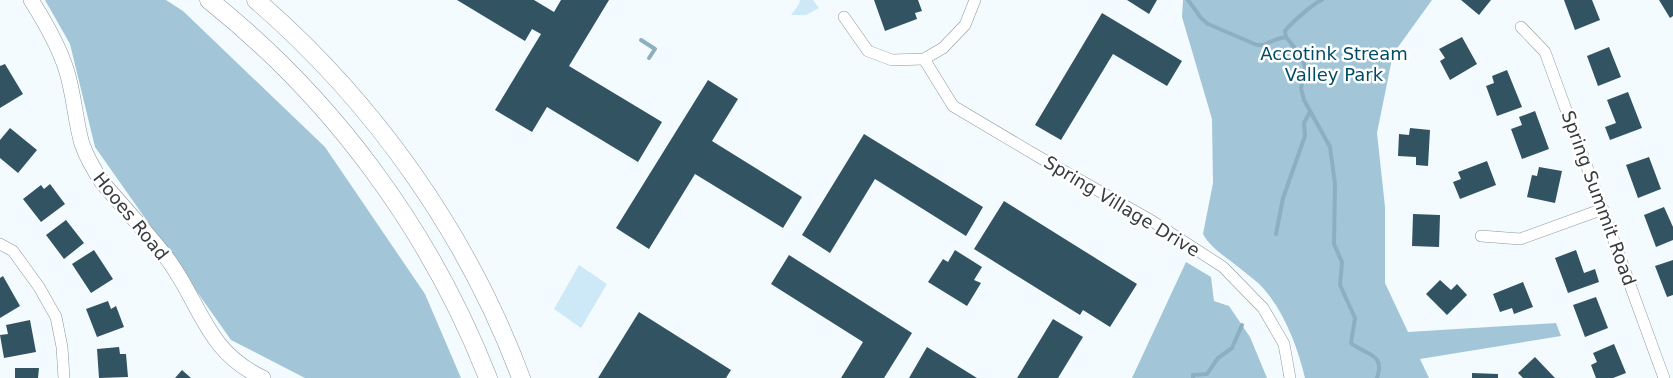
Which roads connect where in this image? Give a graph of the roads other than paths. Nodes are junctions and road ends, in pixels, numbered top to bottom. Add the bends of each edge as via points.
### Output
1 (31, 0) edge
2 (208, 0) edge
3 (256, 0) edge
4 (976, 0) edge
5 (844, 17) dead end
6 (1521, 27) dead end
7 (924, 59) junction
8 (1603, 209) junction
9 (1482, 236) dead end
10 (0, 244) edge
11 (64, 378) edge
12 (263, 378) edge
13 (488, 378) edge
14 (521, 378) edge
15 (1290, 378) edge
16 (1664, 378) edge

1 - 12 street, Hooes Road via 66,67 82,142 92,168 169,262 221,348 239,364
2 - 13 main road via 280,63 326,111 369,164 430,258 462,317
3 - 14 main road via 324,65 369,115 423,188 459,248 500,328
4 - 7 street via 965,25 943,48
5 - 7 street via 868,51 892,60
6 - 8 street, Spring Summit Road via 1545,52
7 - 15 street, Spring Village Drive via 953,106 1152,221 1223,267 1263,308 1284,344
8 - 9 street via 1520,239
8 - 16 street, Spring Summit Road
10 - 11 street via 13,251 56,317

